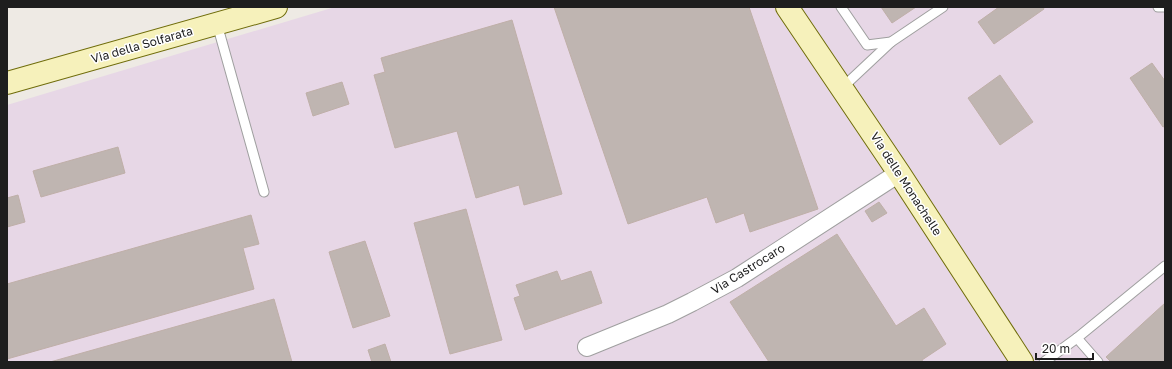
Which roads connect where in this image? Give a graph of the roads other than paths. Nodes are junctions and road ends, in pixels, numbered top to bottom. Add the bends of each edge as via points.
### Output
1 (276, 7) edge
2 (788, 7) edge
3 (840, 7) edge
4 (943, 7) edge
5 (1158, 7) edge
6 (1165, 7) edge
7 (217, 24) junction
8 (890, 42) junction
9 (7, 83) edge
10 (842, 88) junction
11 (899, 173) junction
12 (264, 192) dead end
13 (1165, 266) edge
14 (1077, 338) junction
15 (587, 347) dead end
16 (1022, 362) edge
17 (1044, 362) edge
18 (1098, 362) edge

1 - 7 street, Via della Solfarata
2 - 10 street, Via delle Monachelle
3 - 8 lane via 867,45
4 - 8 lane
5 - 6 lane
7 - 9 street, Via della Solfarata
7 - 12 lane
8 - 10 lane
10 - 11 street, Via delle Monachelle
11 - 15 street, Via Castrocaro via 737,278 649,322
11 - 16 street, Via delle Monachelle
13 - 14 lane
14 - 17 lane
14 - 18 lane

